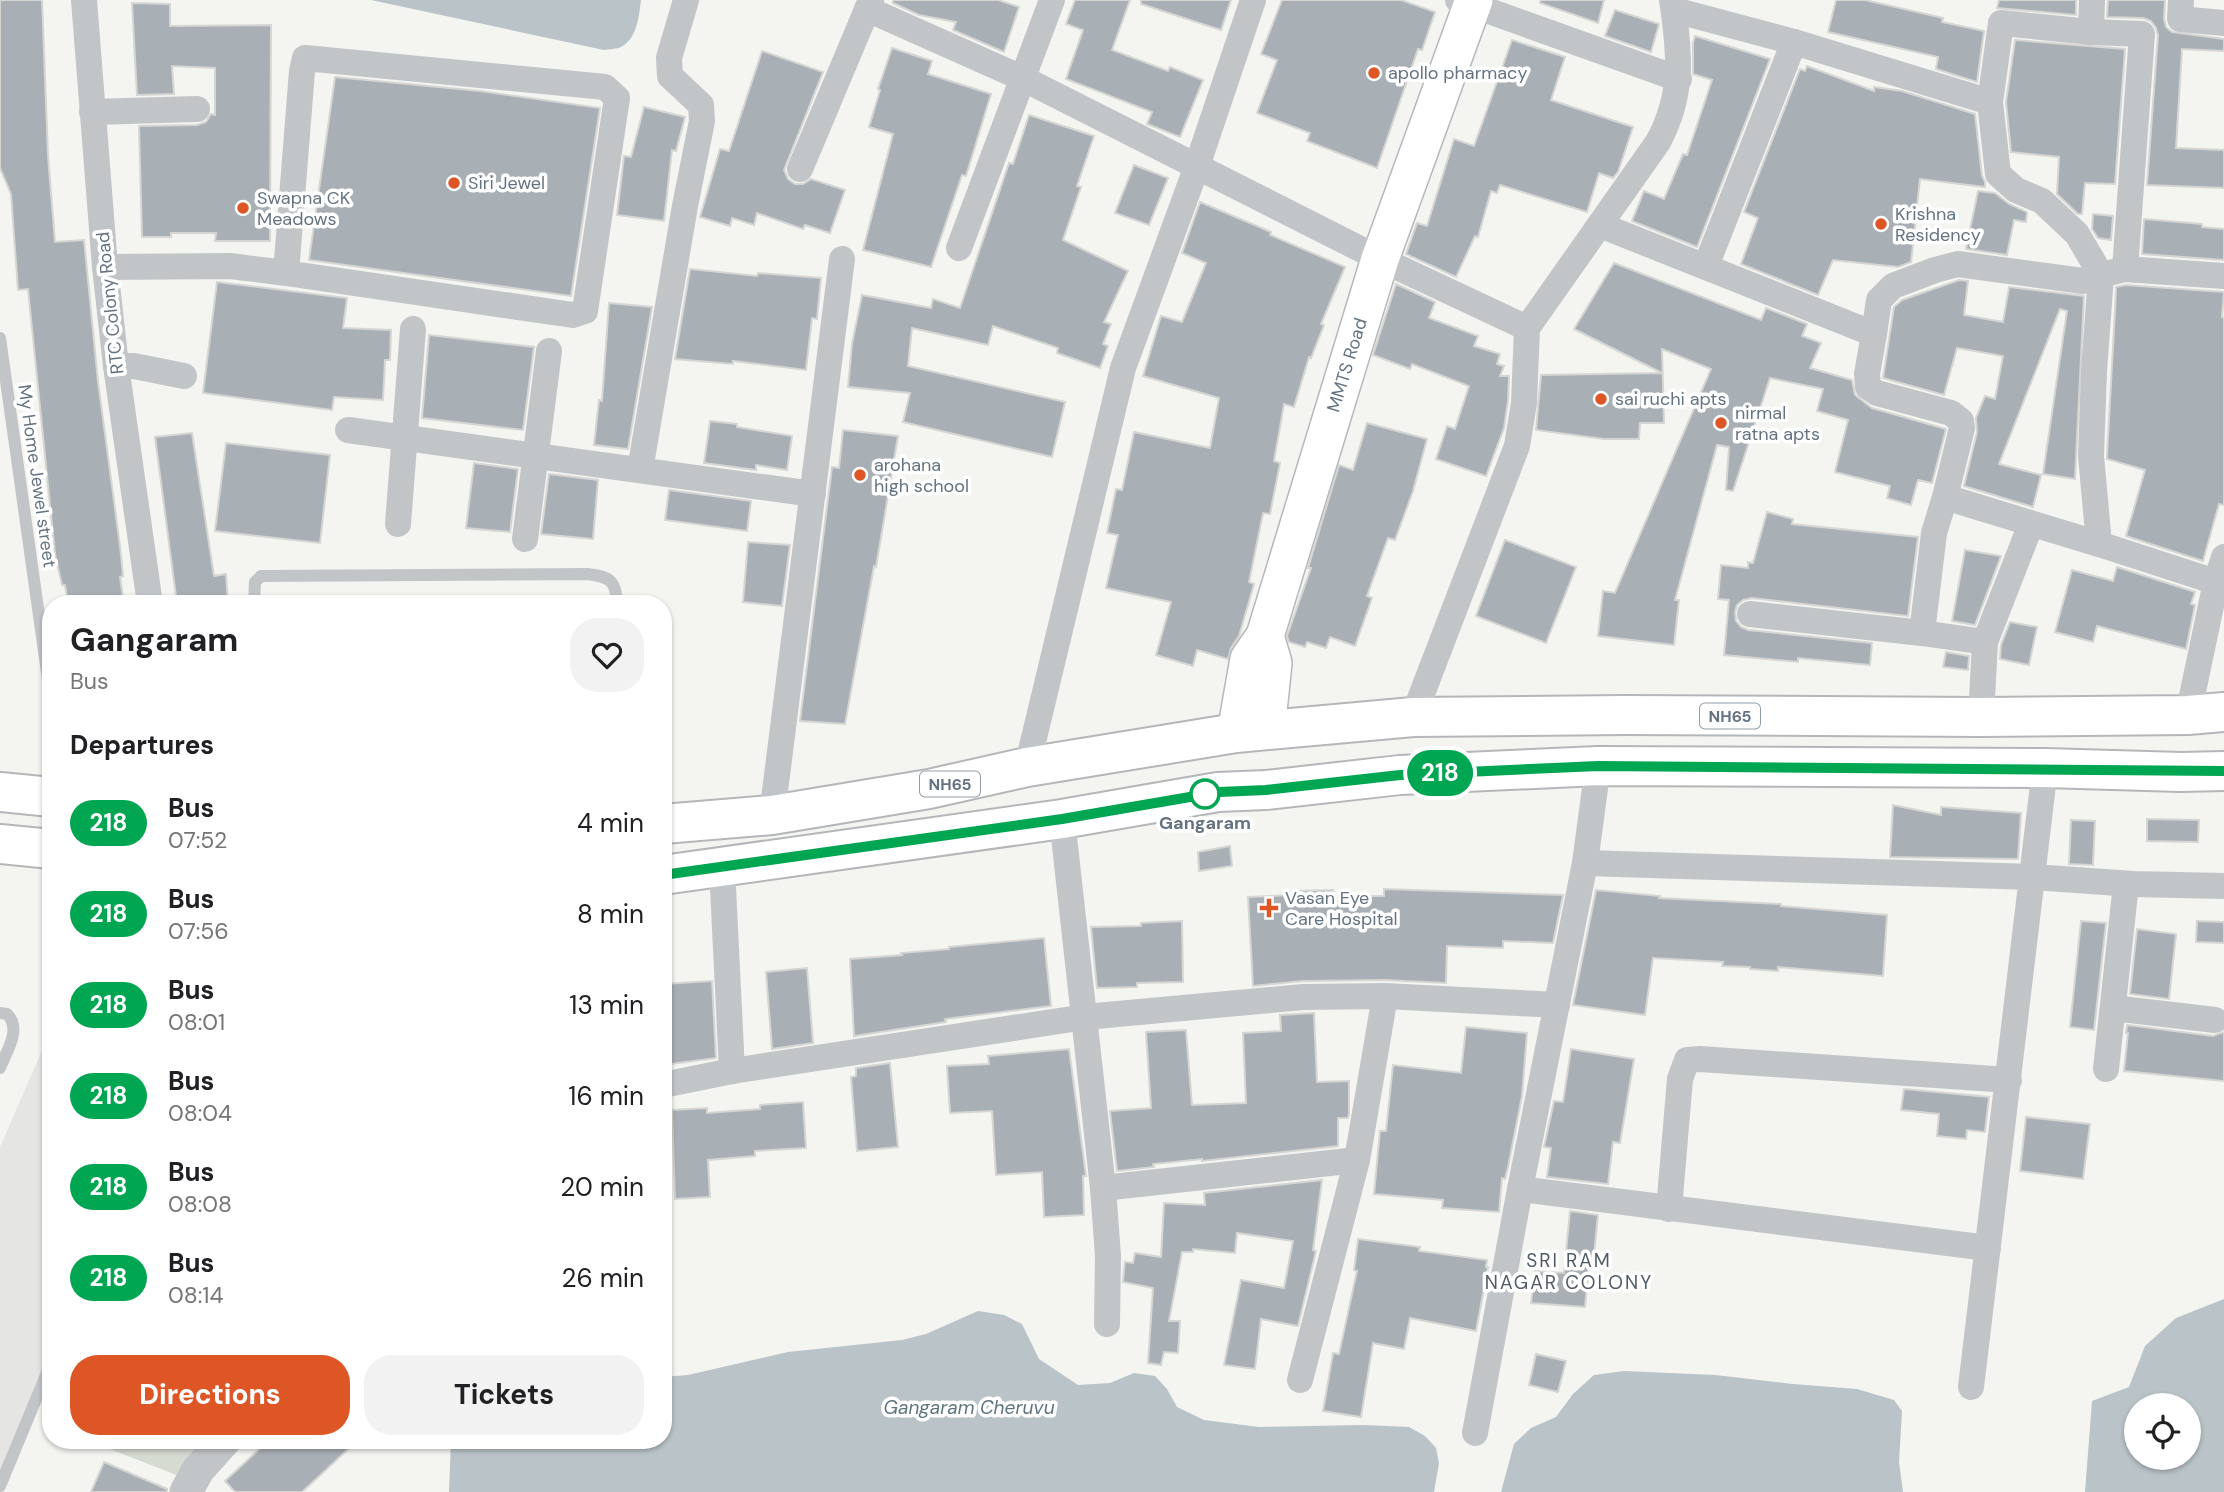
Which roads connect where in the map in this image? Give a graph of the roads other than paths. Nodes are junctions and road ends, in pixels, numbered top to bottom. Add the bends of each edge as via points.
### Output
1 (84, 0) edge
2 (686, 0) edge
3 (1052, 0) edge
4 (1253, 0) edge
5 (2092, 0) edge
6 (2180, 0) edge
7 (1468, 2) edge
8 (869, 5) edge
9 (1673, 5) edge
10 (2224, 23) edge
11 (2091, 32) junction
12 (1794, 42) junction
13 (1024, 79) junction
14 (1679, 79) junction
15 (1990, 102) junction
16 (197, 109) dead end
17 (92, 113) junction
18 (1197, 166) junction
19 (800, 169) dead end
20 (1600, 225) junction
21 (959, 248) dead end
22 (842, 259) dead end
23 (1380, 259) junction
24 (1706, 266) junction
25 (105, 267) junction
26 (2113, 272) junction
27 (286, 273) junction
28 (2224, 276) edge
29 (1527, 328) junction
30 (413, 329) dead end
31 (1874, 334) junction
32 (0, 338) edge
33 (549, 351) dead end
34 (116, 366) junction
35 (184, 376) dead end
36 (348, 430) dead end
37 (405, 438) junction
38 (535, 456) junction
39 (640, 470) junction
40 (813, 494) junction
41 (1945, 497) junction
42 (398, 524) dead end
43 (2031, 524) junction
44 (525, 539) dead end
45 (2099, 544) junction
46 (2224, 557) edge
47 (2216, 582) junction
48 (149, 595) edge
49 (255, 595) edge
50 (616, 595) edge
51 (1750, 614) dead end
52 (2216, 619) edge
53 (1922, 633) junction
54 (42, 637) edge
55 (1985, 642) junction
56 (2206, 713) edge
57 (1413, 717) junction
58 (1981, 717) junction
59 (1251, 732) junction
60 (1598, 766) junction
61 (1027, 767) junction
62 (2045, 768) junction
63 (2224, 771) edge
64 (0, 792) edge
65 (42, 796) edge
66 (868, 798) junction
67 (824, 805) junction
68 (772, 815) junction
69 (1062, 819) junction
70 (672, 823) edge
71 (0, 844) edge
72 (876, 846) junction
73 (42, 848) edge
74 (833, 852) junction
75 (1585, 863) junction
76 (722, 867) junction
77 (672, 874) edge
78 (2033, 877) junction
79 (2126, 884) junction
80 (2224, 886) edge
81 (1385, 996) junction
82 (1557, 1005) junction
83 (2113, 1008) junction
84 (0, 1013) edge
85 (1085, 1017) junction
86 (2215, 1020) dead end
87 (0, 1068) edge
88 (2106, 1069) dead end
89 (732, 1071) junction
90 (2009, 1080) junction
91 (672, 1083) edge
92 (1357, 1160) junction
93 (1103, 1188) junction
94 (1520, 1189) junction
95 (1669, 1209) junction
96 (1988, 1248) junction
97 (1107, 1324) dead end
98 (1300, 1380) dead end
99 (42, 1385) edge
100 (1971, 1387) dead end
101 (1475, 1433) dead end
102 (217, 1449) edge
103 (0, 1486) edge
104 (186, 1492) edge

1 - 17 street, RTC Colony Road
2 - 39 street via 669,58 670,76 701,105 702,121
3 - 13 street
4 - 18 street
5 - 11 street
6 - 10 street via 2180,19
7 - 14 street
7 - 23 main road, MMTS Road
8 - 13 street
8 - 19 street
9 - 12 street
9 - 14 street
11 - 15 street via 2001,23
11 - 26 street via 2142,34
12 - 15 street
12 - 24 street
13 - 18 street
13 - 21 street
14 - 20 street via 1669,121
15 - 26 street via 1998,174 2016,190 2042,201
16 - 17 street
17 - 25 street, RTC Colony Road
18 - 23 street
18 - 61 street via 1122,368
20 - 24 street
20 - 29 street
22 - 40 street
23 - 29 street
23 - 59 main road, MMTS Road via 1265,636 1249,659
24 - 31 street
25 - 27 street via 230,266
25 - 34 street, RTC Colony Road
26 - 28 street
26 - 31 street via 2082,281 1958,264 1893,286 1879,300
26 - 45 street via 2094,370 2091,456
27 - 27 street via 573,315 584,311 617,98 605,87 305,58
29 - 57 street via 1517,446
30 - 37 street
31 - 41 street via 1868,387 1951,413 1961,421
32 - 54 lane, My Home Jewel street
33 - 38 street
34 - 35 street
34 - 48 street, RTC Colony Road
36 - 37 street
37 - 38 street
37 - 42 street
38 - 39 street
38 - 44 street
39 - 40 street
40 - 68 street
41 - 43 street
41 - 53 street via 1934,533
43 - 45 street
43 - 55 street
45 - 47 street
46 - 47 street
47 - 52 street
49 - 50 lane via 261,576 588,574 605,576 614,584
51 - 53 street
52 - 56 street
53 - 55 street
55 - 58 street
56 - 58 highway, NH65
57 - 58 highway, NH65
57 - 59 highway, NH65
59 - 61 highway, NH65
60 - 62 highway
60 - 69 highway via 1400,775 1219,792
60 - 75 street
61 - 66 highway, NH65
62 - 63 highway
62 - 78 street
64 - 65 highway
66 - 67 highway, NH65
66 - 72 highway
67 - 68 highway, NH65
67 - 74 highway
68 - 70 highway, NH65
69 - 72 highway
69 - 85 street
71 - 73 highway
72 - 74 highway
74 - 76 highway
75 - 78 street
75 - 82 street
76 - 77 highway
76 - 89 street
78 - 79 street
78 - 90 street
79 - 80 street
79 - 83 street
81 - 82 street
81 - 85 street via 1303,997
81 - 92 street
82 - 94 street
83 - 86 street
83 - 88 street
84 - 87 lane via 7,1014 15,1030
85 - 89 street
85 - 93 street
89 - 91 street
90 - 95 street via 1687,1060 1680,1079
90 - 96 street
92 - 93 street
92 - 98 street
93 - 97 street
94 - 95 street
94 - 101 street
95 - 96 street
96 - 100 street
99 - 103 lane
102 - 104 street

